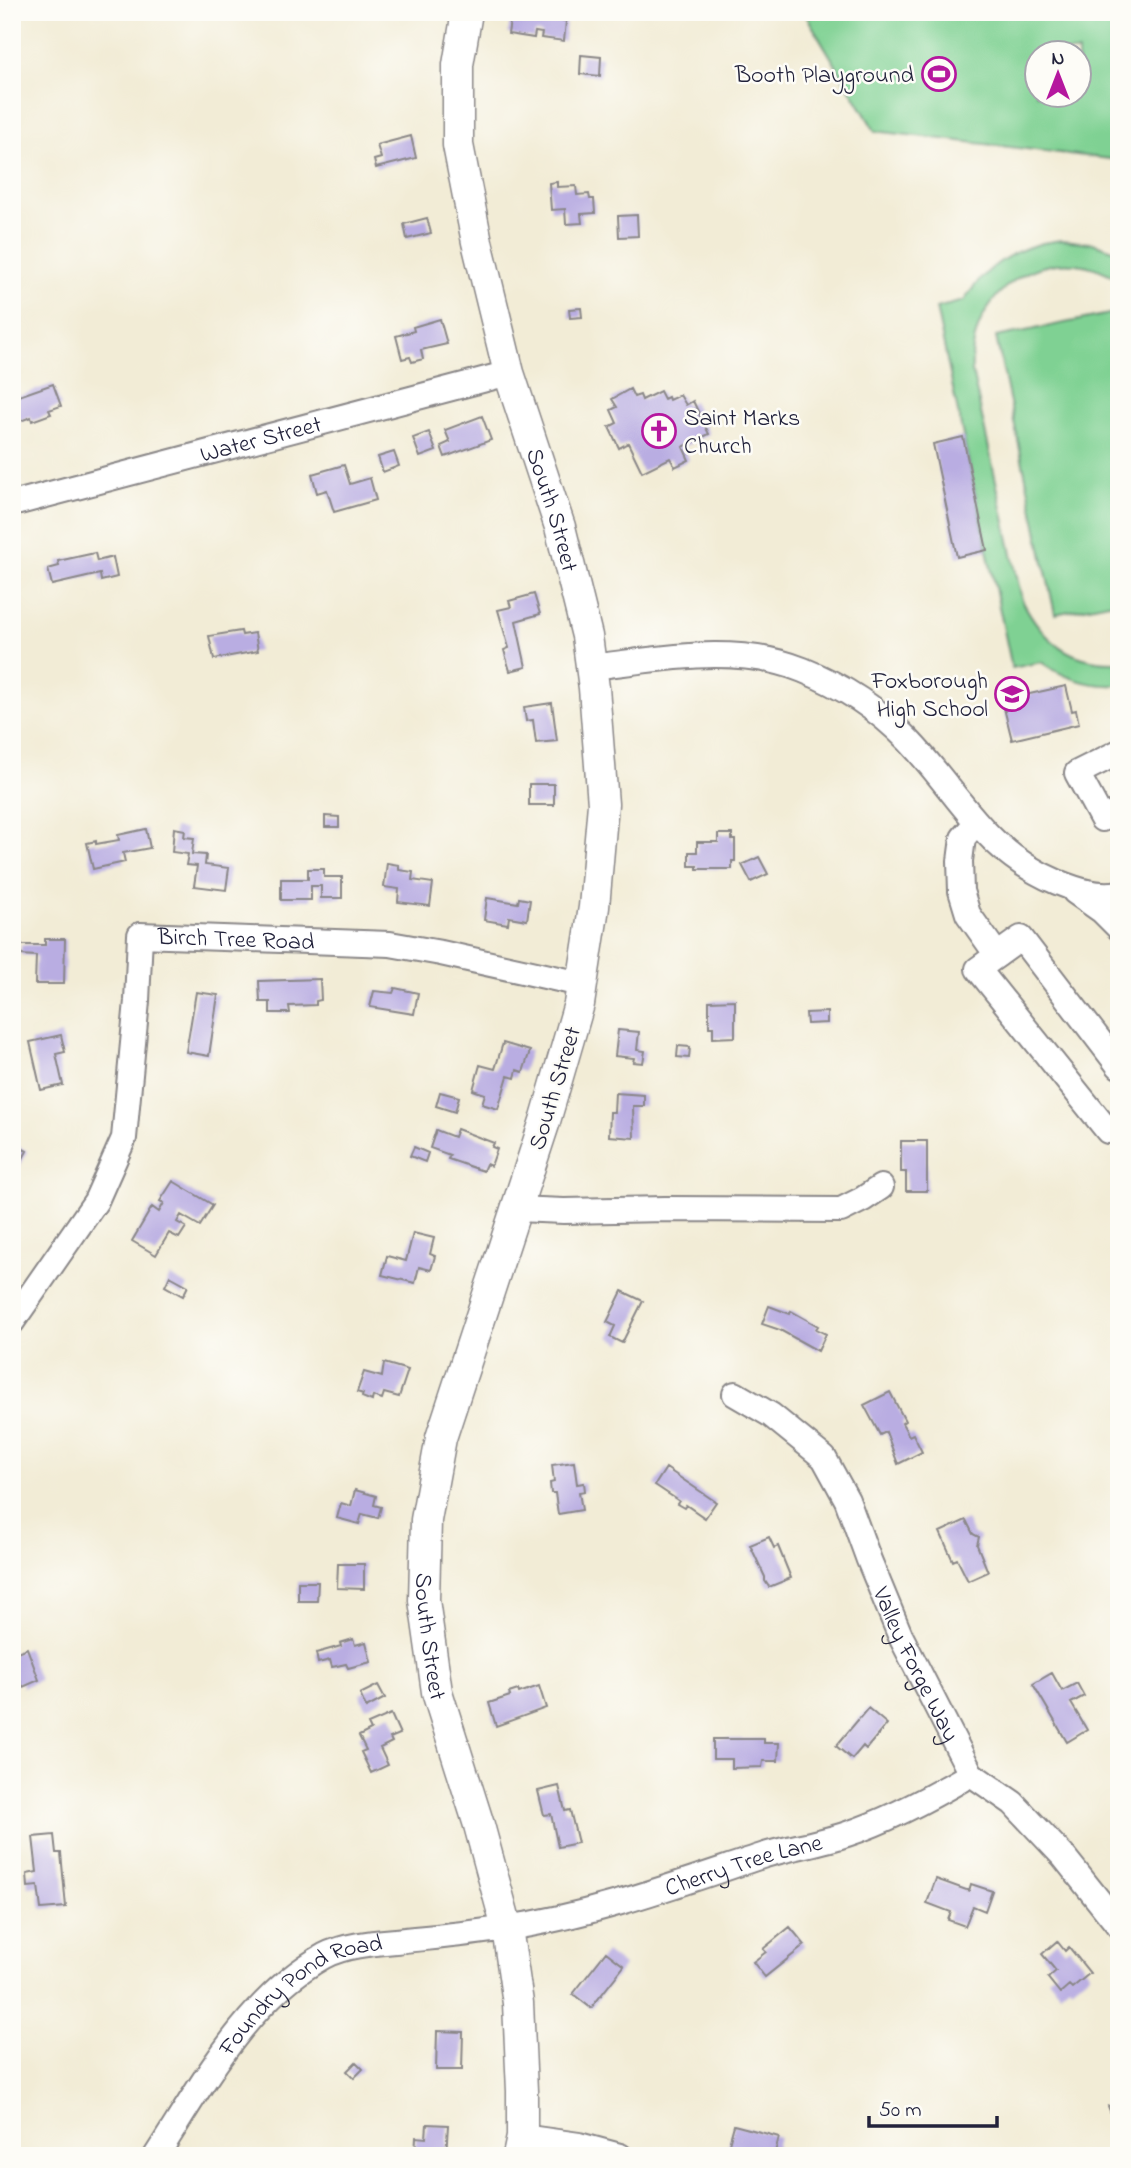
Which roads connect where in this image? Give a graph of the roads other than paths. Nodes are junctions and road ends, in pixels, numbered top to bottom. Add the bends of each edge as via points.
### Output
1 (467, 12) edge
2 (509, 373) junction
3 (12, 504) edge
4 (592, 667) junction
5 (1119, 752) edge
6 (1119, 811) edge
7 (976, 823) junction
8 (1065, 886) junction
9 (1119, 893) edge
10 (1119, 928) edge
11 (997, 956) junction
12 (582, 984) junction
13 (1119, 1066) edge
14 (1119, 1123) edge
15 (881, 1187) dead end
16 (516, 1209) junction
17 (12, 1322) edge
18 (735, 1394) dead end
19 (971, 1774) junction
20 (1119, 1926) edge
21 (507, 1928) junction
22 (520, 2146) edge
23 (156, 2156) edge
24 (620, 2156) edge

1 - 2 main road, South Street via 458,65 458,145
2 - 3 street, Water Street
2 - 4 main road, South Street via 560,527
4 - 7 street via 711,655 773,661 802,670 874,708 930,764
4 - 12 main road, South Street via 603,804
5 - 6 street via 1077,773 1102,819
7 - 8 street via 1021,864
7 - 11 street via 965,834 961,848 961,891 968,914
8 - 9 street via 1097,894
8 - 10 street
11 - 13 street via 1021,938
11 - 14 street via 978,969 1108,1131
12 - 16 main road, South Street
12 - 17 street, Birch Tree Road via 390,944 140,935 124,1138 96,1201
15 - 16 street via 841,1210
16 - 21 main road, South Street via 441,1438 426,1520 424,1600 437,1692
18 - 19 street, Valley Forge Way via 771,1415 824,1458 847,1500 900,1634
19 - 20 street, Valley Forge Way via 1013,1803
19 - 21 street, Cherry Tree Lane via 847,1834 573,1914
21 - 22 main road, South Street via 518,2003
21 - 23 street, Foundry Pond Road via 365,1944 327,1955 299,1972 270,1995 240,2030
22 - 24 street via 579,2145

